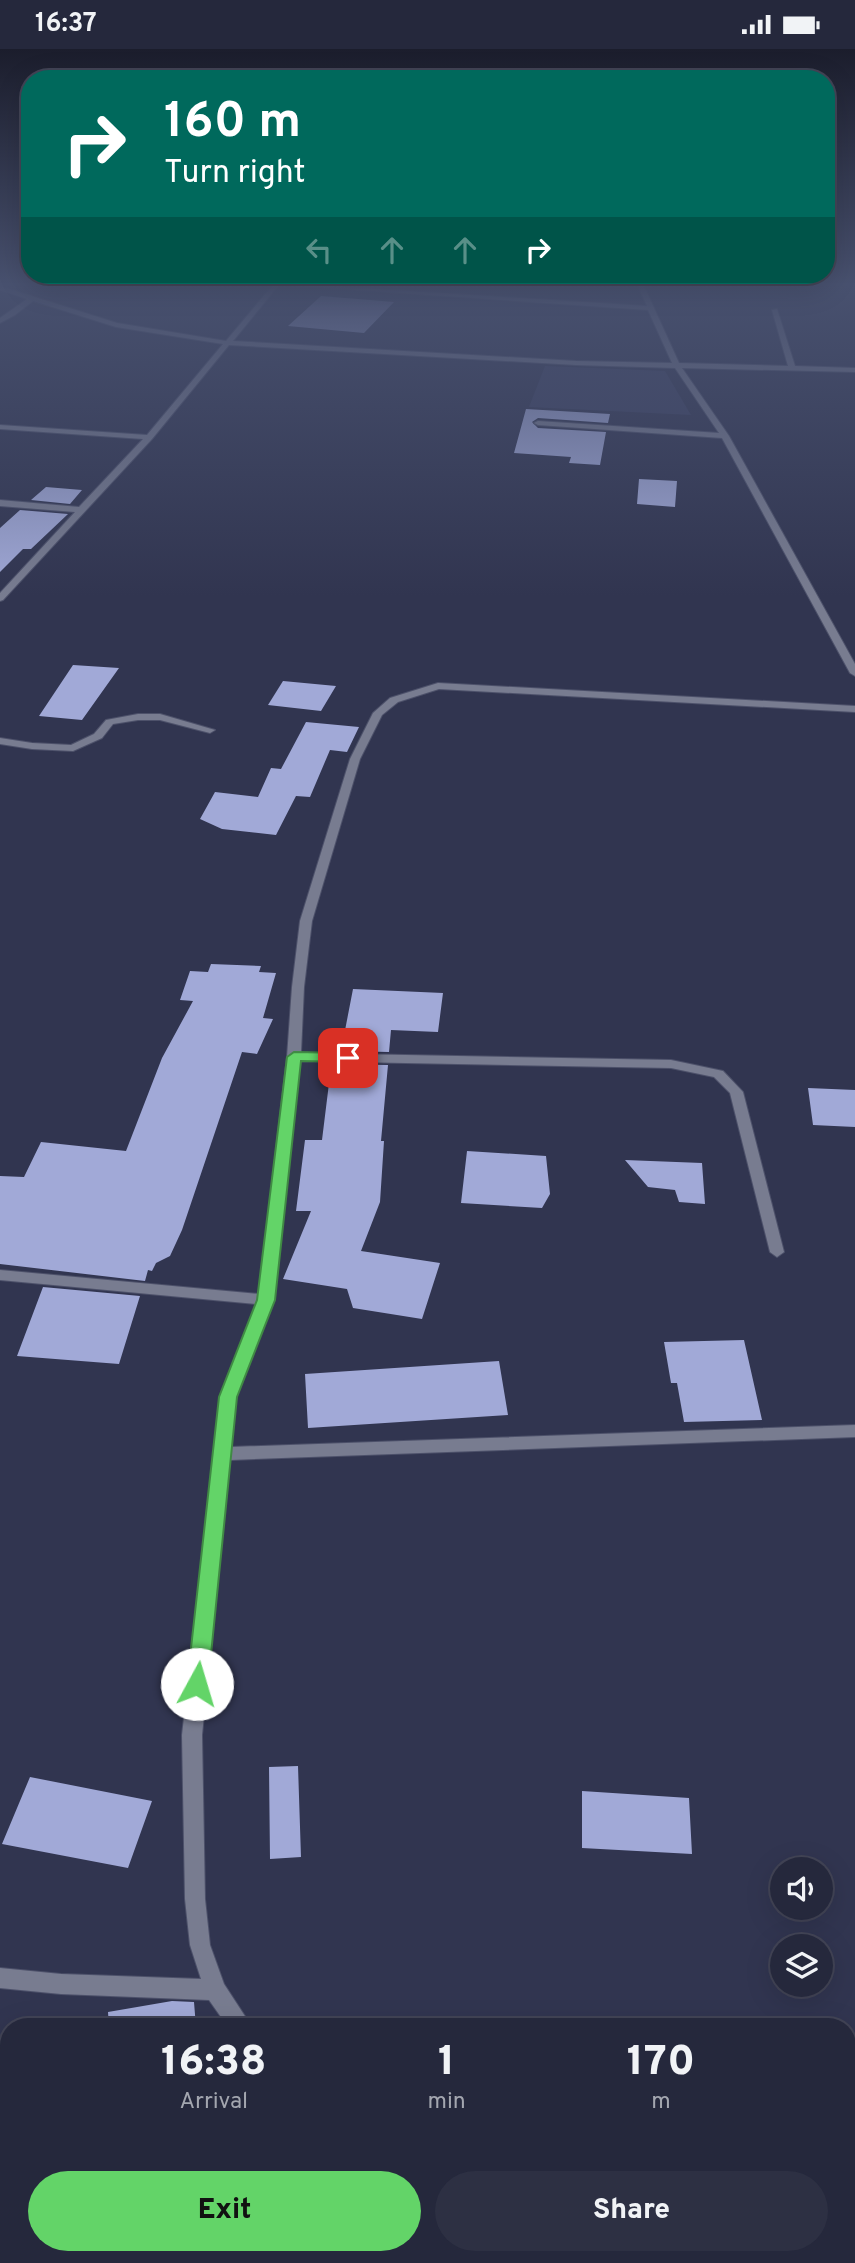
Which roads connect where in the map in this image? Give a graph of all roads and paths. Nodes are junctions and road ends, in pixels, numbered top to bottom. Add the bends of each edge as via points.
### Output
1 (189, 389) edge
2 (694, 389) edge
3 (538, 423) dead end
4 (0, 427) edge
5 (726, 436) junction
6 (149, 437) junction
7 (0, 503) edge
8 (81, 510) junction
9 (0, 598) edge
10 (855, 673) edge
11 (855, 709) edge
12 (210, 730) dead end
13 (0, 741) edge
14 (294, 1057) junction
15 (777, 1252) dead end
16 (0, 1275) edge
17 (266, 1300) junction
18 (855, 1431) edge
19 (222, 1454) junction
20 (0, 1978) edge
21 (215, 1990) junction
22 (235, 2018) edge

1 - 6 street
2 - 5 street
3 - 5 street
4 - 6 street
5 - 10 street
6 - 8 street
7 - 8 street
8 - 9 street
11 - 14 street via 438,687 394,700 378,713 355,759 306,921
12 - 13 street via 160,717 138,717 110,722 98,736 73,748
14 - 15 street via 671,1064 718,1074 736,1092
14 - 17 street
16 - 17 street
17 - 19 street via 228,1397
18 - 19 street
19 - 21 street via 192,1735 195,1899 200,1945
20 - 21 street
21 - 22 street

